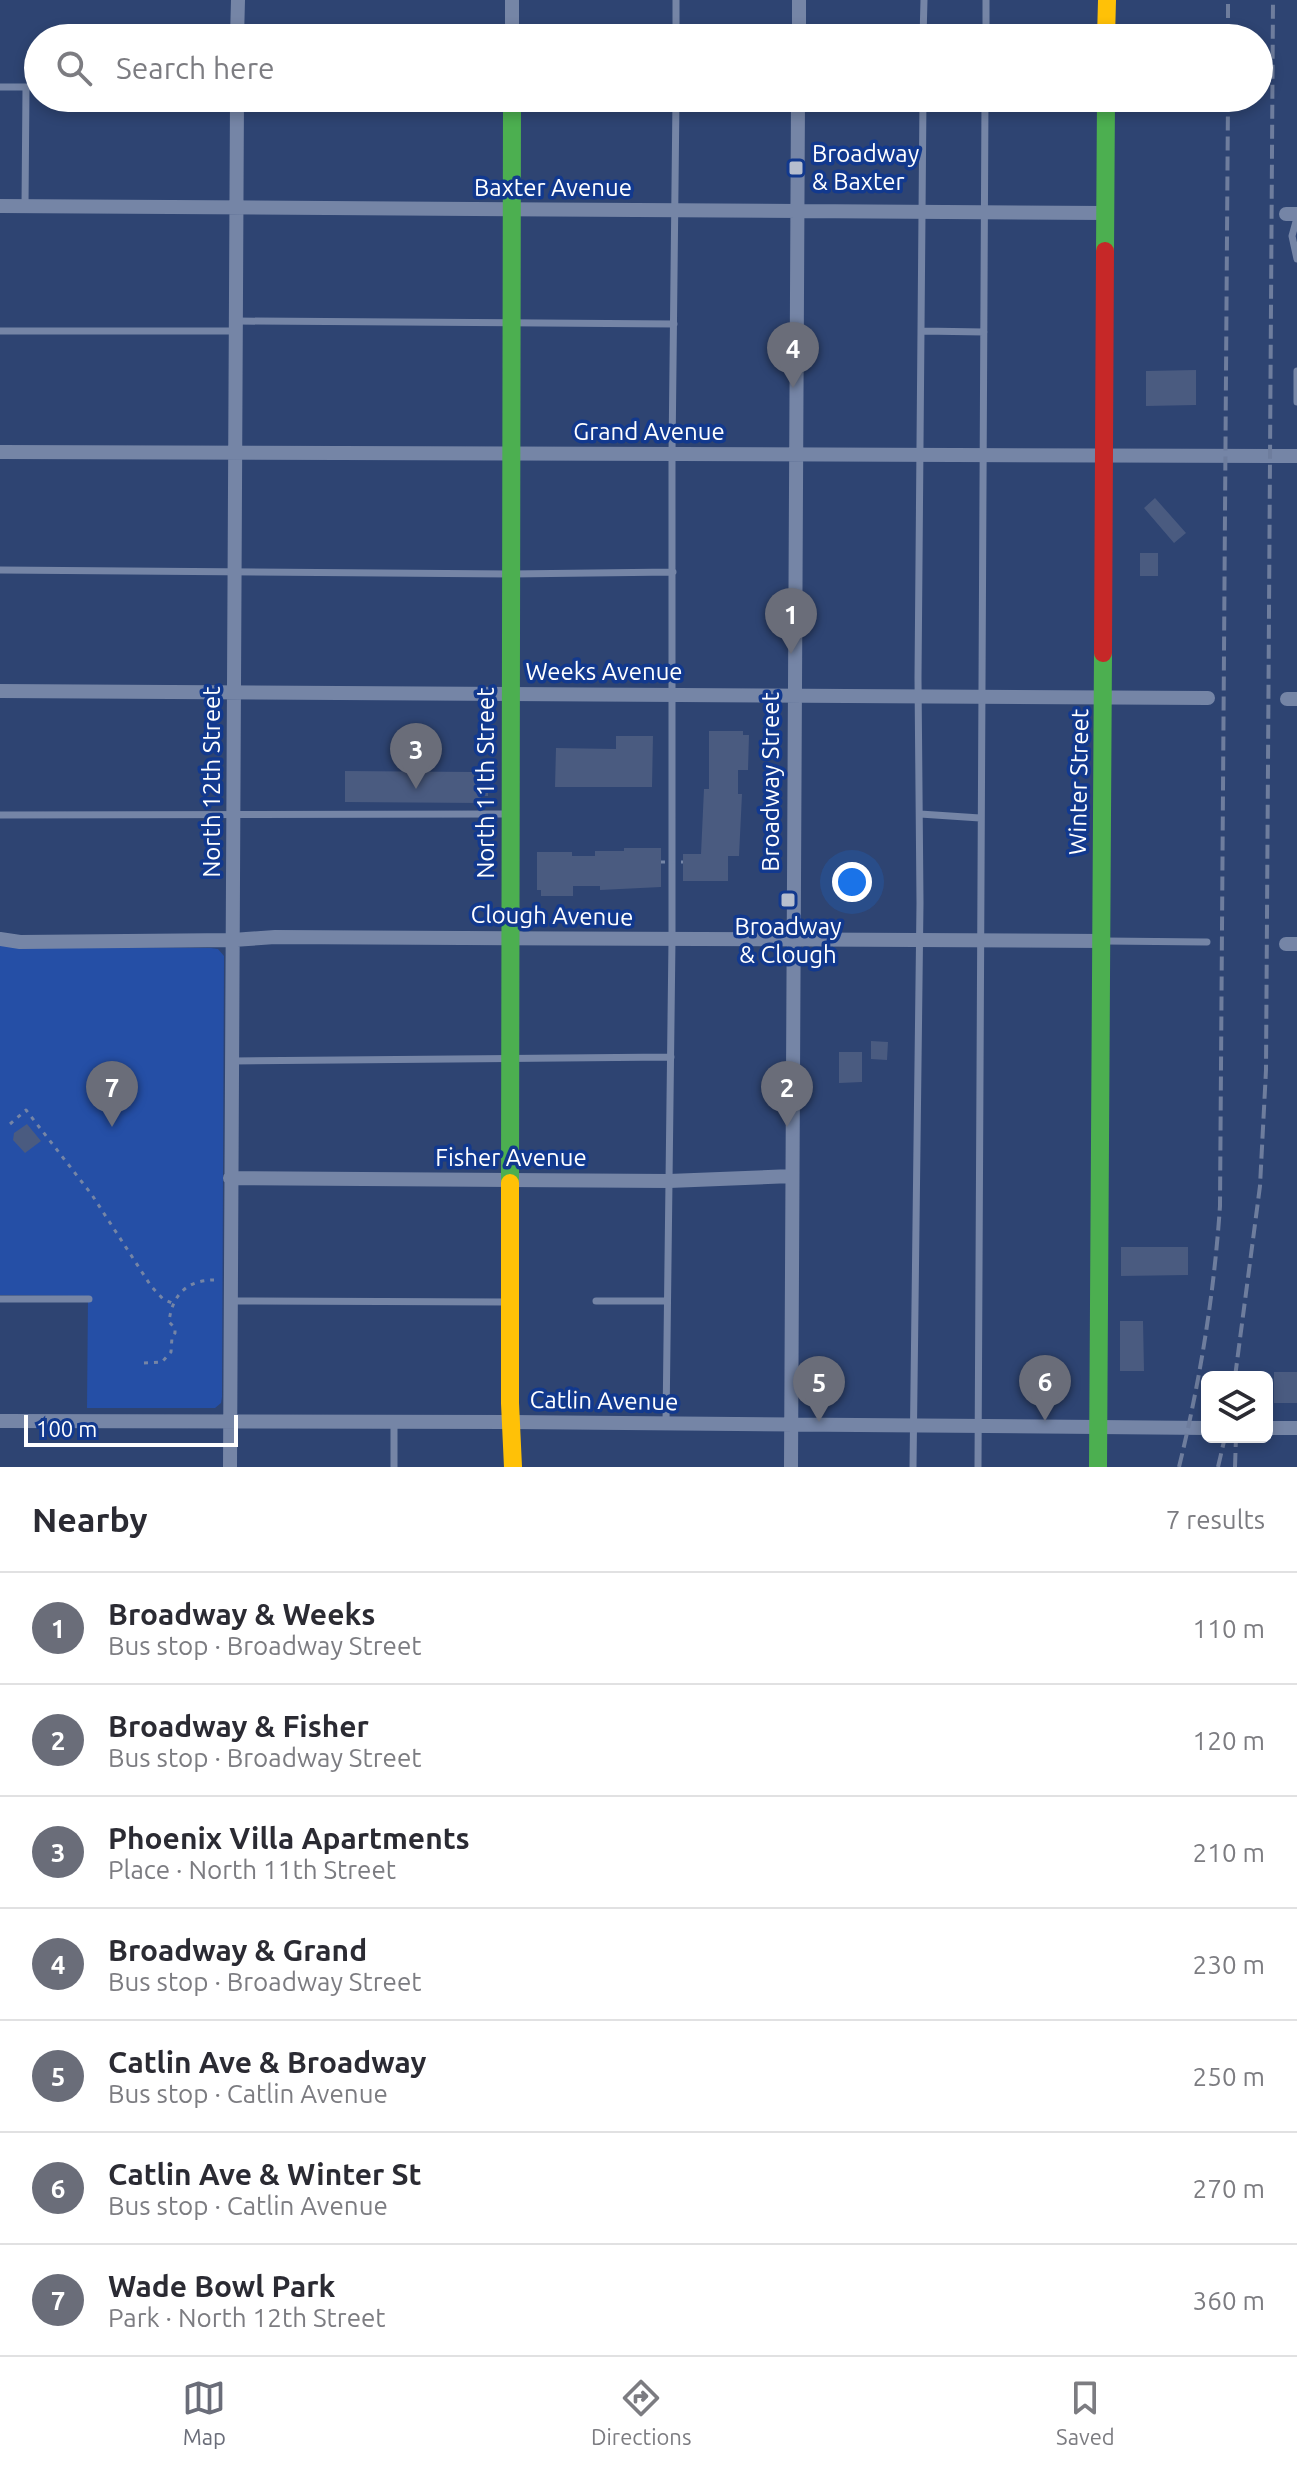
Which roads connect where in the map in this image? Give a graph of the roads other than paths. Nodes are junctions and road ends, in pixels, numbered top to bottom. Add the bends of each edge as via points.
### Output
1 (238, 0) edge
2 (512, 0) edge
3 (676, 0) edge
4 (799, 0) edge
5 (924, 0) edge
6 (986, 0) edge
7 (1107, 0) edge
8 (237, 24) edge
9 (512, 24) edge
10 (676, 24) edge
11 (799, 24) edge
12 (923, 24) edge
13 (986, 24) edge
14 (1106, 24) edge
15 (0, 87) edge
16 (24, 87) edge
17 (26, 112) edge
18 (237, 112) edge
19 (512, 112) edge
20 (676, 112) edge
21 (798, 112) edge
22 (923, 112) edge
23 (985, 112) edge
24 (1106, 112) edge
25 (0, 206) edge
26 (25, 206) junction
27 (238, 208) junction
28 (513, 210) junction
29 (676, 211) junction
30 (797, 211) junction
31 (923, 212) junction
32 (985, 212) junction
33 (1105, 213) junction
34 (1293, 215) edge
35 (1297, 259) edge
36 (513, 322) junction
37 (674, 324) junction
38 (237, 326) junction
39 (0, 331) edge
40 (922, 331) junction
41 (984, 332) junction
42 (1297, 371) edge
43 (1297, 402) edge
44 (0, 452) edge
45 (236, 452) junction
46 (511, 453) junction
47 (672, 454) junction
48 (796, 454) junction
49 (921, 454) junction
50 (983, 454) junction
51 (1105, 455) junction
52 (1297, 456) edge
53 (0, 570) edge
54 (236, 571) junction
55 (673, 572) junction
56 (511, 574) junction
57 (0, 691) edge
58 (235, 692) junction
59 (510, 694) junction
60 (671, 695) junction
61 (793, 695) junction
62 (918, 696) junction
63 (982, 697) junction
64 (1104, 697) junction
65 (1208, 698) dead end
66 (234, 814) junction
67 (509, 814) junction
68 (920, 814) junction
69 (0, 815) edge
70 (980, 818) junction
71 (510, 937) junction
72 (0, 939) edge
73 (981, 939) junction
74 (233, 940) junction
75 (672, 940) junction
76 (792, 940) junction
77 (919, 940) junction
78 (1103, 941) junction
79 (1207, 942) dead end
80 (511, 1057) junction
81 (671, 1057) junction
82 (233, 1061) junction
83 (792, 1176) junction
84 (230, 1178) junction
85 (510, 1179) junction
86 (669, 1181) junction
87 (0, 1299) edge
88 (89, 1299) dead end
89 (230, 1301) junction
90 (596, 1301) dead end
91 (667, 1301) junction
92 (510, 1302) junction
93 (0, 1421) edge
94 (230, 1421) junction
95 (394, 1421) junction
96 (512, 1422) junction
97 (666, 1423) junction
98 (791, 1426) junction
99 (912, 1426) junction
100 (978, 1426) junction
101 (1098, 1427) junction
102 (1201, 1428) edge
103 (1273, 1428) edge
104 (1297, 1428) edge
105 (230, 1467) edge
106 (394, 1467) edge
107 (513, 1467) edge
108 (791, 1467) edge
109 (913, 1467) edge
110 (978, 1467) edge
111 (1098, 1467) edge

1 - 8 street
2 - 9 street
3 - 10 lane
4 - 11 street
5 - 12 lane
6 - 13 lane
7 - 14 street
15 - 16 lane
17 - 26 lane
18 - 27 street, North 12th Street
19 - 28 street, North 11th Street
20 - 29 lane
21 - 30 street, Broadway Street
22 - 31 lane
23 - 32 lane
24 - 33 street, Winter Street
25 - 26 street, Baxter Avenue
26 - 27 street, Baxter Avenue
27 - 28 street, Baxter Avenue
27 - 38 street, North 12th Street
28 - 29 street, Baxter Avenue
28 - 36 street, North 11th Street
29 - 30 street, Baxter Avenue
29 - 37 lane
30 - 31 street, Baxter Avenue
30 - 48 street, Broadway Street
31 - 32 street, Baxter Avenue
31 - 40 lane
32 - 33 street, Baxter Avenue
32 - 41 lane
33 - 51 street, Winter Street
34 - 35 lane
36 - 37 lane
36 - 38 lane
36 - 46 street, North 11th Street
37 - 47 lane
38 - 39 lane
38 - 45 street, North 12th Street
40 - 41 lane
40 - 49 lane
41 - 50 lane
42 - 43 lane
44 - 45 street, Grand Avenue
45 - 46 street, Grand Avenue
45 - 54 street, North 12th Street
46 - 47 street, Grand Avenue
46 - 56 street, North 11th Street
47 - 48 street, Grand Avenue
47 - 55 lane
48 - 49 street, Grand Avenue
48 - 61 street, Broadway Street
49 - 50 street, Grand Avenue
49 - 62 lane
50 - 51 street, Grand Avenue
50 - 63 lane
51 - 52 street, Grand Avenue
51 - 64 street, Winter Street
53 - 54 lane
54 - 56 lane
54 - 58 street, North 12th Street
55 - 56 lane
55 - 60 lane
56 - 59 street, North 11th Street
57 - 58 street, Weeks Avenue
58 - 59 street, Weeks Avenue
58 - 66 street, North 12th Street
59 - 60 street, Weeks Avenue
59 - 67 street, North 11th Street
60 - 61 street, Weeks Avenue
60 - 75 lane
61 - 62 street, Weeks Avenue
61 - 76 street, Broadway Street
62 - 63 street, Weeks Avenue
62 - 68 lane
63 - 64 street, Weeks Avenue
63 - 70 lane
64 - 65 street, Weeks Avenue
64 - 78 street, Winter Street
66 - 67 lane
66 - 69 lane
66 - 74 street, North 12th Street
67 - 71 street, North 11th Street
68 - 70 lane
68 - 77 lane
70 - 73 lane
71 - 74 street, Clough Avenue
71 - 75 street, Clough Avenue
71 - 80 street, North 11th Street
72 - 74 street, Clough Avenue
73 - 77 street, Clough Avenue
73 - 78 street, Clough Avenue
73 - 100 lane
74 - 82 street, North 12th Street
75 - 76 street, Clough Avenue
75 - 81 lane
76 - 77 street, Clough Avenue
76 - 83 street, Broadway Street
77 - 99 lane
78 - 79 lane
78 - 101 street, Winter Street
80 - 81 lane
80 - 82 lane
80 - 85 street, North 11th Street
81 - 86 lane
82 - 84 street, North 12th Street
83 - 86 street, Fisher Avenue
83 - 98 street, Broadway Street
84 - 85 street, Fisher Avenue
84 - 89 street, North 12th Street
85 - 86 street, Fisher Avenue
85 - 92 street, North 11th Street
86 - 91 lane
87 - 88 lane
89 - 92 lane
89 - 94 street, North 12th Street
90 - 91 lane
91 - 97 lane
92 - 96 street, North 11th Street
93 - 94 street, Catlin Avenue
94 - 95 street, Catlin Avenue
94 - 105 street, North 12th Street
95 - 96 street, Catlin Avenue
95 - 106 lane
96 - 97 street, Catlin Avenue
96 - 107 street, North 11th Street
97 - 98 street, Catlin Avenue
98 - 99 street, Catlin Avenue
98 - 108 street, Broadway Street
99 - 100 street, Catlin Avenue
99 - 109 lane
100 - 101 street, Catlin Avenue
100 - 110 lane
101 - 102 street, Catlin Avenue
101 - 111 street, Winter Street
103 - 104 street

